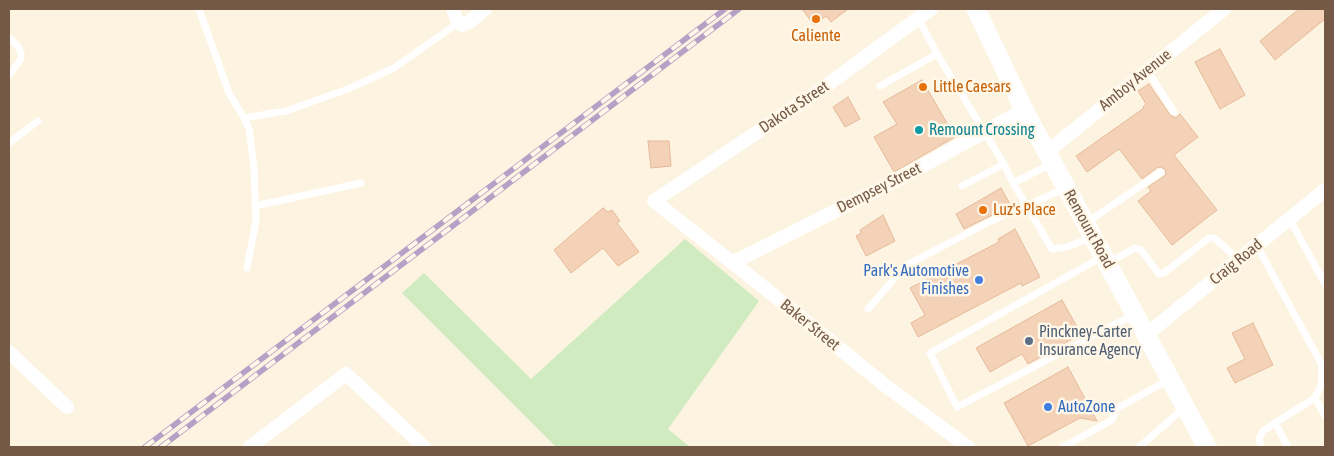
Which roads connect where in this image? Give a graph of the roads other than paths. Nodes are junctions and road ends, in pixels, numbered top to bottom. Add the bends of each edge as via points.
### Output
1 (199, 9) edge
2 (453, 9) edge
3 (485, 9) edge
4 (931, 9) edge
5 (976, 9) edge
6 (1224, 9) edge
7 (918, 18) junction
8 (458, 23) junction
9 (9, 38) edge
10 (937, 54) junction
11 (1147, 70) junction
12 (9, 75) edge
13 (880, 86) dead end
14 (1024, 110) junction
15 (1174, 112) dead end
16 (244, 118) junction
17 (38, 121) dead end
18 (984, 132) junction
19 (9, 142) edge
20 (1050, 158) junction
21 (1004, 164) junction
22 (1161, 172) dead end
23 (361, 183) dead end
24 (1013, 183) junction
25 (962, 186) dead end
26 (1066, 188) junction
27 (1325, 190) edge
28 (654, 201) joint
29 (255, 206) junction
30 (1026, 206) junction
31 (1289, 218) junction
32 (1090, 230) junction
33 (1257, 246) junction
34 (1106, 260) junction
35 (1239, 260) junction
36 (732, 263) junction
37 (247, 268) dead end
38 (1325, 284) edge
39 (868, 310) dead end
40 (1136, 314) junction
41 (1147, 334) junction
42 (9, 352) edge
43 (1324, 365) edge
44 (1171, 379) junction
45 (1315, 398) junction
46 (67, 407) dead end
47 (1186, 407) junction
48 (1325, 416) edge
49 (1275, 422) junction
50 (1151, 436) junction
51 (250, 447) edge
52 (424, 447) edge
53 (968, 447) edge
54 (1063, 447) edge
55 (1139, 447) edge
56 (1152, 447) edge
57 (1207, 447) edge
58 (1260, 447) edge
59 (1288, 447) edge

1 - 16 lane via 229,93
2 - 8 street
3 - 8 street via 466,24
4 - 7 street, Dakota Street
5 - 14 main road, Remount Road
6 - 11 street, Amboy Avenue
7 - 10 lane
7 - 28 street, Dakota Street via 816,92
8 - 16 lane via 394,68 348,89 286,111
9 - 12 lane via 18,46 21,59
10 - 13 lane
10 - 18 lane
11 - 15 lane
11 - 20 street, Amboy Avenue
14 - 18 street, Dempsey Street
14 - 20 main road, Remount Road
16 - 29 lane via 249,129 254,168
17 - 19 lane
18 - 21 lane
18 - 36 street, Dempsey Street
20 - 24 lane
20 - 26 main road, Remount Road
21 - 24 lane
21 - 25 lane
22 - 32 lane
23 - 29 lane
24 - 30 lane
26 - 30 lane
26 - 32 main road, Remount Road
27 - 31 street, Craig Road
28 - 36 street, Baker Street
29 - 37 lane via 256,221
30 - 32 lane via 1052,249 1067,247
30 - 39 lane via 905,266
31 - 33 street, Craig Road
31 - 38 lane
32 - 34 main road, Remount Road
33 - 35 street, Craig Road
33 - 43 lane
34 - 35 lane via 1135,248 1159,274 1164,274 1209,238 1214,238
34 - 40 main road, Remount Road
34 - 40 lane via 930,353 957,407
35 - 41 street, Craig Road
36 - 53 street, Baker Street
40 - 41 main road, Remount Road
41 - 44 main road, Remount Road
42 - 46 street
43 - 45 lane via 1322,385
44 - 47 main road, Remount Road
44 - 54 lane via 1116,409 1112,420
45 - 48 lane
45 - 49 lane
47 - 50 lane
47 - 57 main road, Remount Road
49 - 58 lane via 1263,431
49 - 59 lane
50 - 55 lane
50 - 56 lane
51 - 52 street via 346,374

